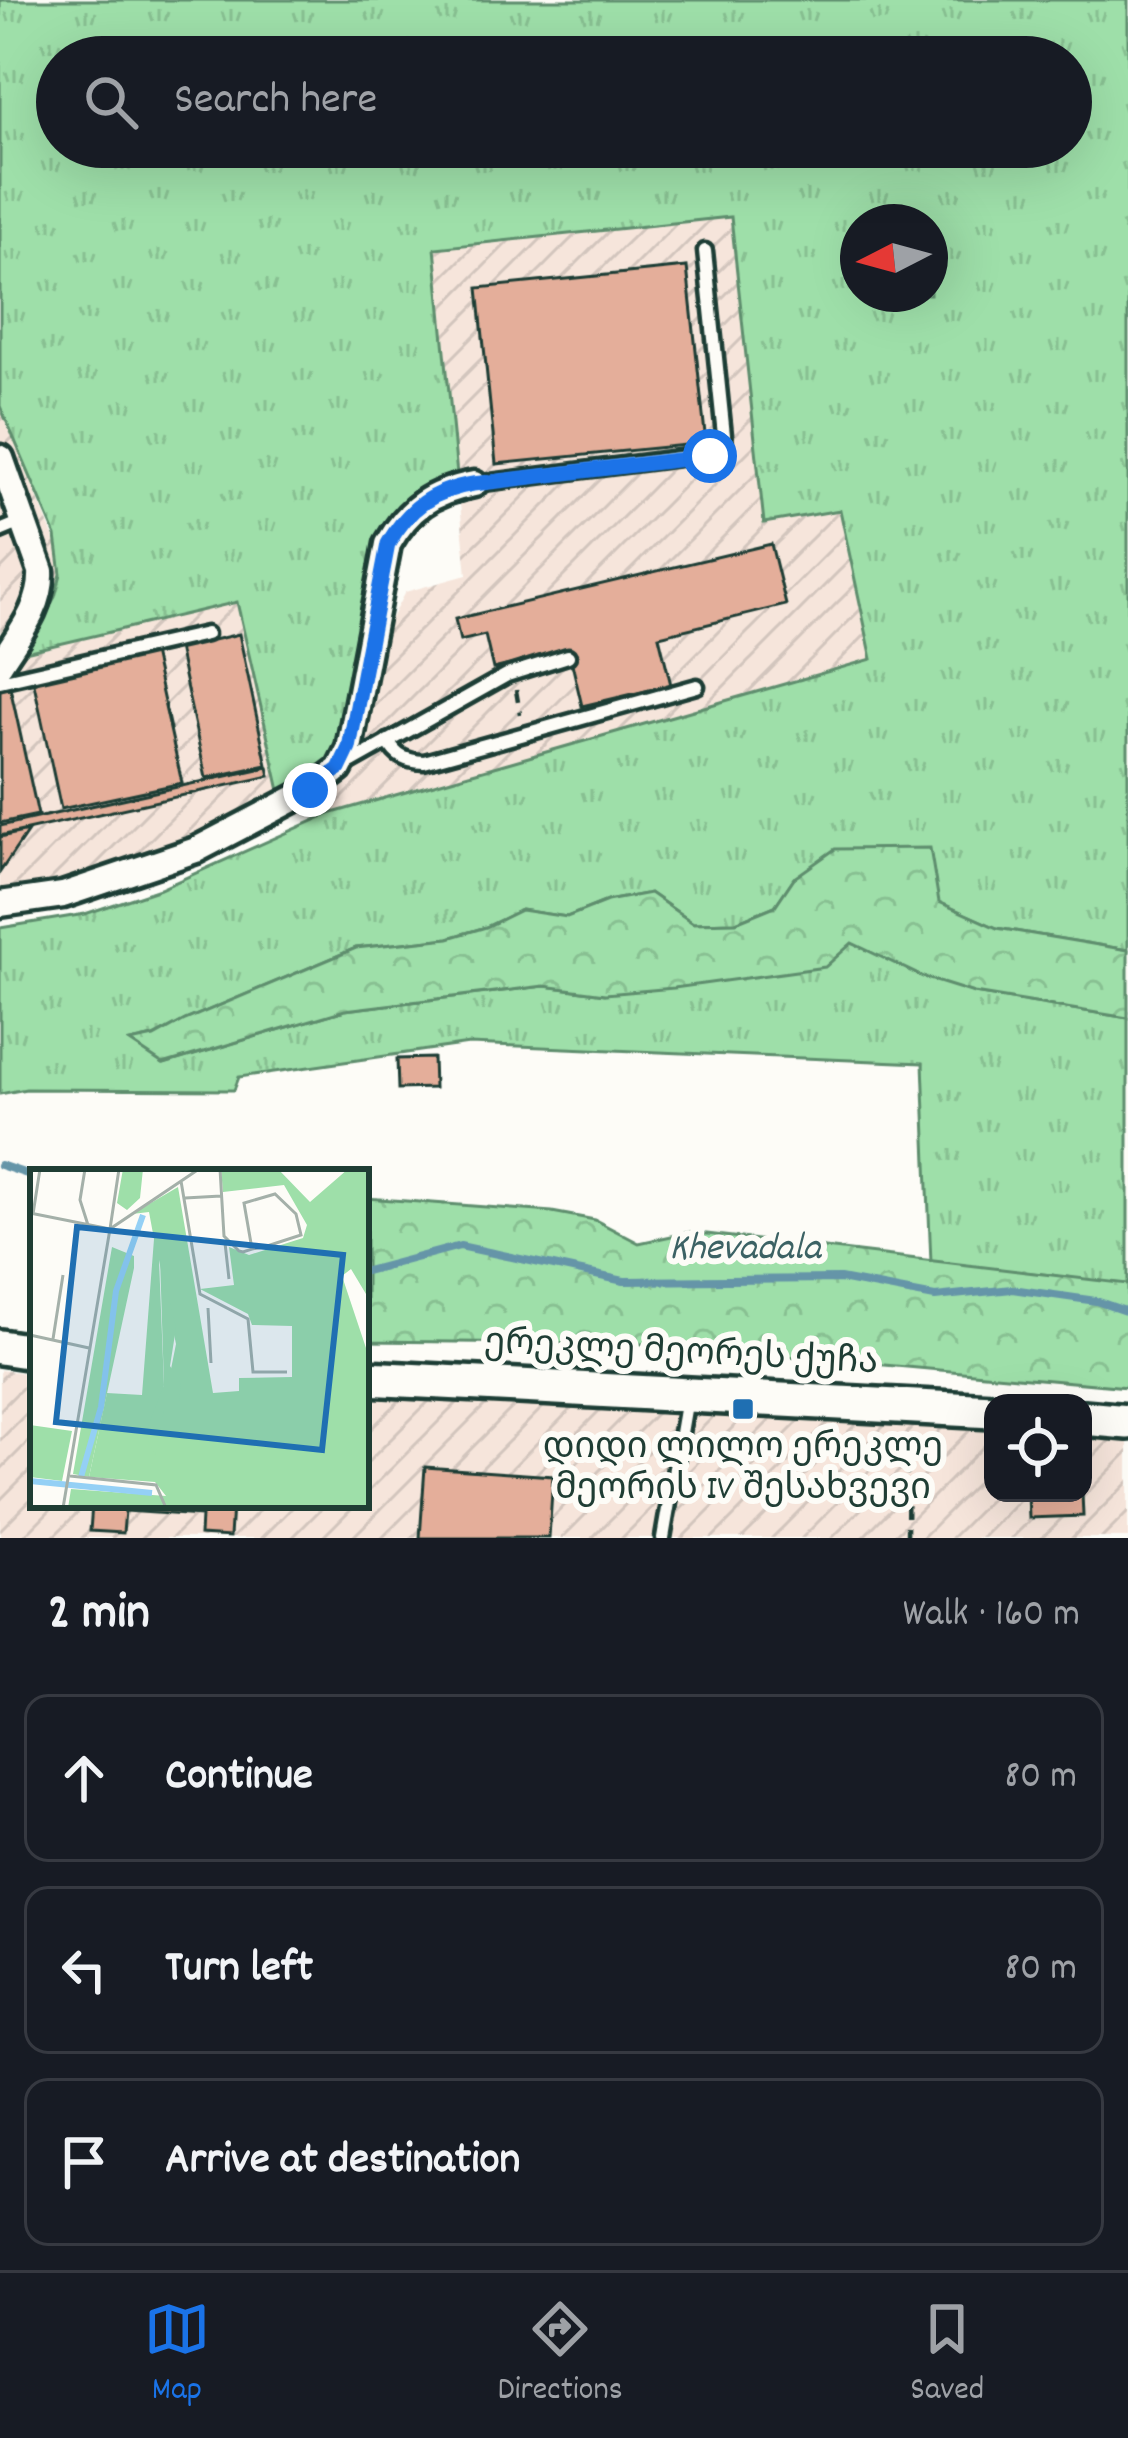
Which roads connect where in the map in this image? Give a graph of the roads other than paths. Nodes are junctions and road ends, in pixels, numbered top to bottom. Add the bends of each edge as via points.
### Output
1 (705, 251) dead end
2 (1, 457) edge
3 (473, 484) joint
4 (12, 526) edge
5 (206, 634) dead end
6 (568, 656) dead end
7 (0, 664) edge
8 (0, 681) edge
9 (697, 686) dead end
10 (388, 741) junction
11 (339, 769) junction
12 (0, 904) edge
13 (0, 1347) edge
14 (30, 1352) edge
15 (369, 1378) edge
16 (687, 1397) junction
17 (984, 1410) edge
18 (1092, 1419) edge
19 (1128, 1422) edge
20 (663, 1538) edge

1 - 3 lane via 725,445 718,453
2 - 4 street
3 - 11 street via 422,501 388,544
4 - 7 street via 41,571 40,598
5 - 8 lane
6 - 10 lane via 513,672
9 - 10 lane via 424,762 394,753
10 - 11 lane
11 - 12 street via 196,850 63,895
13 - 14 main road
15 - 16 main road, ერეკლე მეორეს ქუჩა
16 - 17 main road, ერეკლე მეორეს ქუჩა
16 - 20 lane
18 - 19 main road

